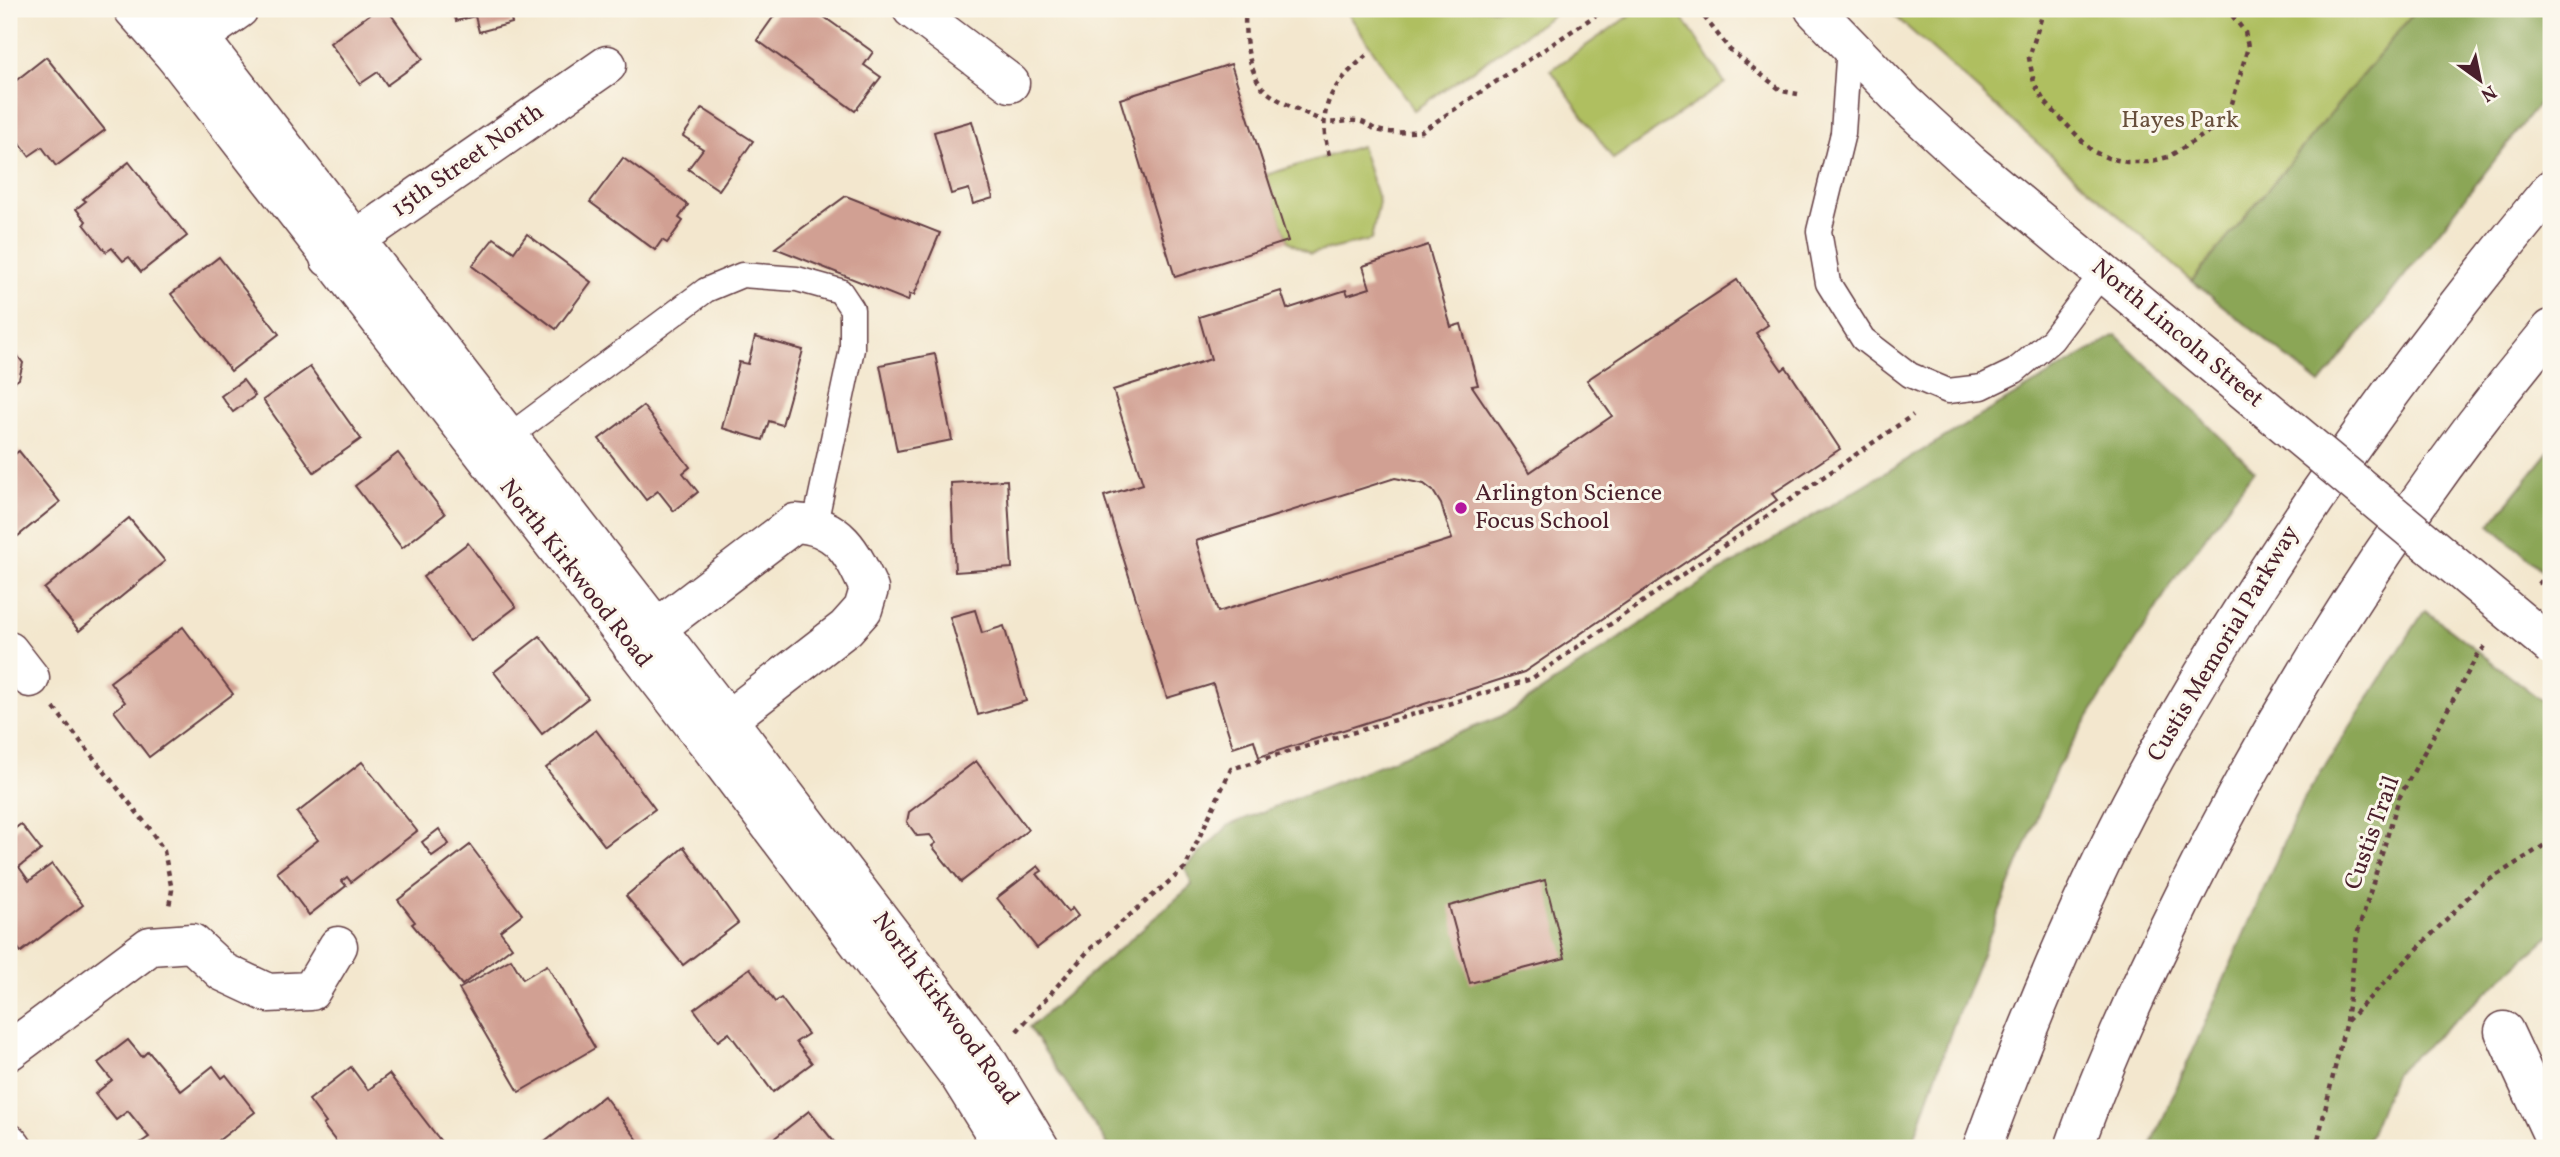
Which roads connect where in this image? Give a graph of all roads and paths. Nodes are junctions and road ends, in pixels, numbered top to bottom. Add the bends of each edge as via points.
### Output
1 (134, 9) edge
2 (239, 9) edge
3 (912, 9) edge
4 (1246, 9) edge
5 (1605, 9) edge
6 (1698, 9) edge
7 (1814, 9) edge
8 (2044, 9) edge
9 (2227, 9) edge
10 (183, 34) edge
11 (1849, 45) junction
12 (1367, 55) dead end
13 (607, 65) dead end
14 (1010, 83) dead end
15 (1798, 94) dead end
16 (1324, 122) junction
17 (1329, 155) dead end
18 (2551, 190) edge
19 (342, 249) junction
20 (2103, 272) junction
21 (2551, 329) edge
22 (1948, 391) junction
23 (508, 437) junction
24 (815, 524) junction
25 (2551, 568) edge
26 (2535, 588) dead end
27 (2493, 636) dead end
28 (644, 638) junction
29 (2551, 646) edge
30 (19, 664) edge
31 (716, 729) junction
32 (2551, 841) edge
33 (168, 913) dead end
34 (338, 946) dead end
35 (2346, 1021) junction
36 (2504, 1031) dead end
37 (1010, 1040) dead end
38 (9, 1051) edge
39 (2551, 1132) edge
40 (9, 1143) edge
41 (13, 1148) edge
42 (1004, 1148) edge
43 (1040, 1148) edge
44 (1982, 1148) edge
45 (2074, 1148) edge
46 (2316, 1148) edge

1 - 10 main road, North Kirkwood Road
2 - 10 main road
3 - 14 main road
4 - 16 path via 1247,46 1263,88
5 - 16 path via 1422,131 1378,130 1365,122
6 - 15 path via 1730,50 1782,91
7 - 11 main road, North Lincoln Street
8 - 9 path via 2029,58 2034,83 2044,101 2092,151 2108,158 2148,162 2168,158 2215,128 2231,107 2248,47 2245,33
10 - 19 main road, North Kirkwood Road
11 - 20 main road, North Lincoln Street via 1969,162
11 - 22 lane via 1843,133 1819,231 1828,283 1863,339 1910,375
12 - 16 path via 1335,88
13 - 19 main road, 15th Street North
16 - 17 path
18 - 44 main road, Custis Memorial Parkway via 2412,365 2300,520 2210,664 2105,853 2042,994
19 - 23 main road, North Kirkwood Road
19 - 28 main road, North Kirkwood Road
20 - 22 lane via 2052,340 2015,371 1982,387
20 - 29 main road, North Lincoln Street, bridge
21 - 45 main road via 2397,534 2276,724 2135,996
22 - 37 path via 1531,679 1231,769 1185,868 1090,949
23 - 24 lane via 706,290 742,275 797,279 840,291 852,309 852,349
23 - 28 main road, North Kirkwood Road
24 - 28 main road via 795,523
24 - 31 main road via 836,535 858,565 869,589 863,609 846,628
25 - 26 path
27 - 35 path, Custis Trail via 2477,656 2399,798 2357,935
28 - 31 main road, North Kirkwood Road
30 - 33 path via 164,851 172,890
31 - 42 main road, North Kirkwood Road via 959,1076
31 - 43 main road, North Kirkwood Road via 985,1057
32 - 35 path via 2478,887
34 - 38 main road via 311,991 268,993 222,972 192,943 150,946
35 - 46 path, Custis Trail
36 - 39 main road
40 - 41 main road

